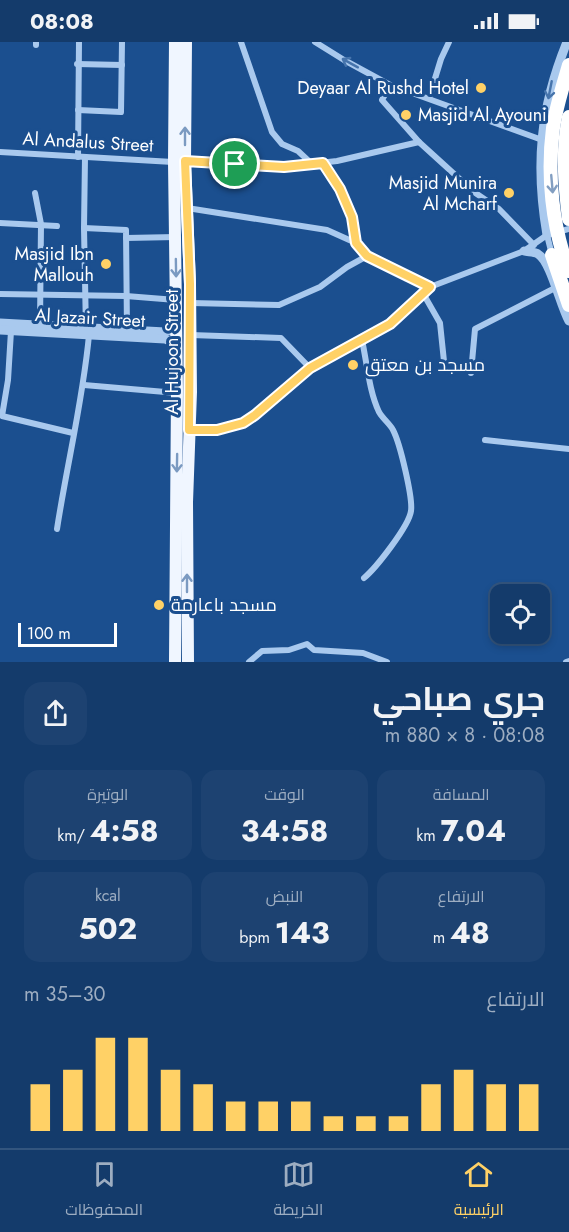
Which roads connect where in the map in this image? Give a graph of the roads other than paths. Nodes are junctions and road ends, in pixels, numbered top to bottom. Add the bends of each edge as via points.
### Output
1 (79, 42) edge
2 (122, 42) edge
3 (175, 42) edge
4 (186, 42) edge
5 (241, 42) edge
6 (315, 42) edge
7 (449, 42) edge
8 (567, 42) edge
9 (77, 64) junction
10 (122, 65) junction
11 (569, 65) edge
12 (390, 85) junction
13 (429, 98) junction
14 (78, 110) junction
15 (569, 117) edge
16 (540, 140) junction
17 (419, 142) junction
18 (569, 148) edge
19 (0, 152) edge
20 (82, 157) junction
21 (180, 162) junction
22 (323, 163) junction
23 (312, 164) junction
24 (35, 193) dead end
25 (187, 207) junction
26 (569, 219) edge
27 (0, 223) edge
28 (41, 224) junction
29 (57, 226) dead end
30 (84, 228) junction
31 (569, 229) edge
32 (547, 235) junction
33 (176, 237) junction
34 (126, 238) junction
35 (356, 243) junction
36 (534, 245) junction
37 (524, 251) junction
38 (367, 256) junction
39 (551, 261) junction
40 (569, 271) edge
41 (430, 287) junction
42 (555, 288) junction
43 (0, 294) edge
44 (39, 294) junction
45 (86, 295) junction
46 (424, 295) junction
47 (126, 296) junction
48 (177, 300) junction
49 (190, 303) junction
50 (569, 305) edge
51 (569, 321) edge
52 (0, 323) edge
53 (40, 325) junction
54 (176, 329) junction
55 (0, 330) edge
56 (127, 330) junction
57 (11, 331) junction
58 (87, 332) junction
59 (190, 335) junction
60 (362, 340) junction
61 (176, 344) junction
62 (310, 368) junction
63 (444, 371) dead end
64 (471, 373) dead end
65 (84, 385) junction
66 (177, 393) junction
67 (189, 430) junction
68 (73, 433) junction
69 (485, 440) dead end
70 (569, 449) edge
71 (57, 529) dead end
72 (364, 578) dead end
73 (175, 662) edge
74 (188, 662) edge
75 (249, 662) edge
76 (387, 662) edge

1 - 9 street
2 - 10 street
3 - 21 main road, Al Hujoon Street
21 -> 4 main road, Al Hujoon Street
5 - 23 street via 272,132 282,144 298,151
12 -> 6 street
7 - 13 street
8 -> 16 street via 554,74
9 - 10 street
9 - 14 street
10 - 14 street via 121,112
11 -> 40 highway, bridge via 551,152 556,227
12 - 13 street
12 - 17 street via 382,100
13 - 16 street
14 - 20 street
15 - 26 highway, bridge via 564,179
16 - 18 street
16 - 32 street
17 - 22 street, Al Andalus Street
17 - 36 street via 474,192 499,209
19 - 20 street, Al Andalus Street
20 - 21 street, Al Andalus Street
20 - 30 street
21 - 23 street, Al Andalus Street via 284,167
21 - 25 main road, Al Hujoon Street
21 - 33 main road, Al Hujoon Street
22 - 23 street, Al Andalus Street
22 - 35 street via 352,217
24 - 28 street
25 - 35 street via 327,230
25 - 49 main road, Al Hujoon Street
27 - 28 street
28 - 29 street
28 - 44 street
30 - 34 street via 126,230
30 - 45 street
31 - 32 street
32 - 36 street
32 - 39 street
33 - 34 street
33 -> 48 main road, Al Hujoon Street
34 - 47 street
35 - 38 street
36 - 37 street
37 - 39 street
37 - 41 street
38 - 41 street
38 - 49 street via 320,287 279,305
39 - 42 street
39 - 50 highway
41 - 46 street
42 - 51 street
42 - 64 street via 475,329
43 - 44 street
44 - 45 street
44 - 53 street
45 - 47 street
45 - 58 street
46 - 60 street via 390,324
46 - 63 street via 440,323
47 - 48 street
47 - 56 street
48 - 54 main road, Al Hujoon Street
49 - 59 main road, Al Hujoon Street
52 - 53 street, Al Jazair Street
53 - 58 street, Al Jazair Street
54 - 56 street, Al Jazair Street
54 - 61 main road, Al Hujoon Street
55 - 57 street, Al Jazair Street
56 - 58 street, Al Jazair Street
57 - 58 street, Al Jazair Street
57 - 68 street via 2,416
58 - 61 street, Al Jazair Street via 165,339
58 - 65 street
59 - 62 street via 281,338
59 - 67 main road, Al Hujoon Street
60 - 62 street
60 - 72 street via 380,412 394,431 403,459 411,510 406,526 374,571
61 - 66 main road, Al Hujoon Street
62 - 67 street via 243,423 217,430
65 - 66 street
65 - 68 street
66 -> 73 main road, Al Hujoon Street
74 -> 67 main road, Al Hujoon Street
68 - 71 street
69 - 70 street
75 - 76 street via 262,651 289,650 307,644 314,650 363,653

